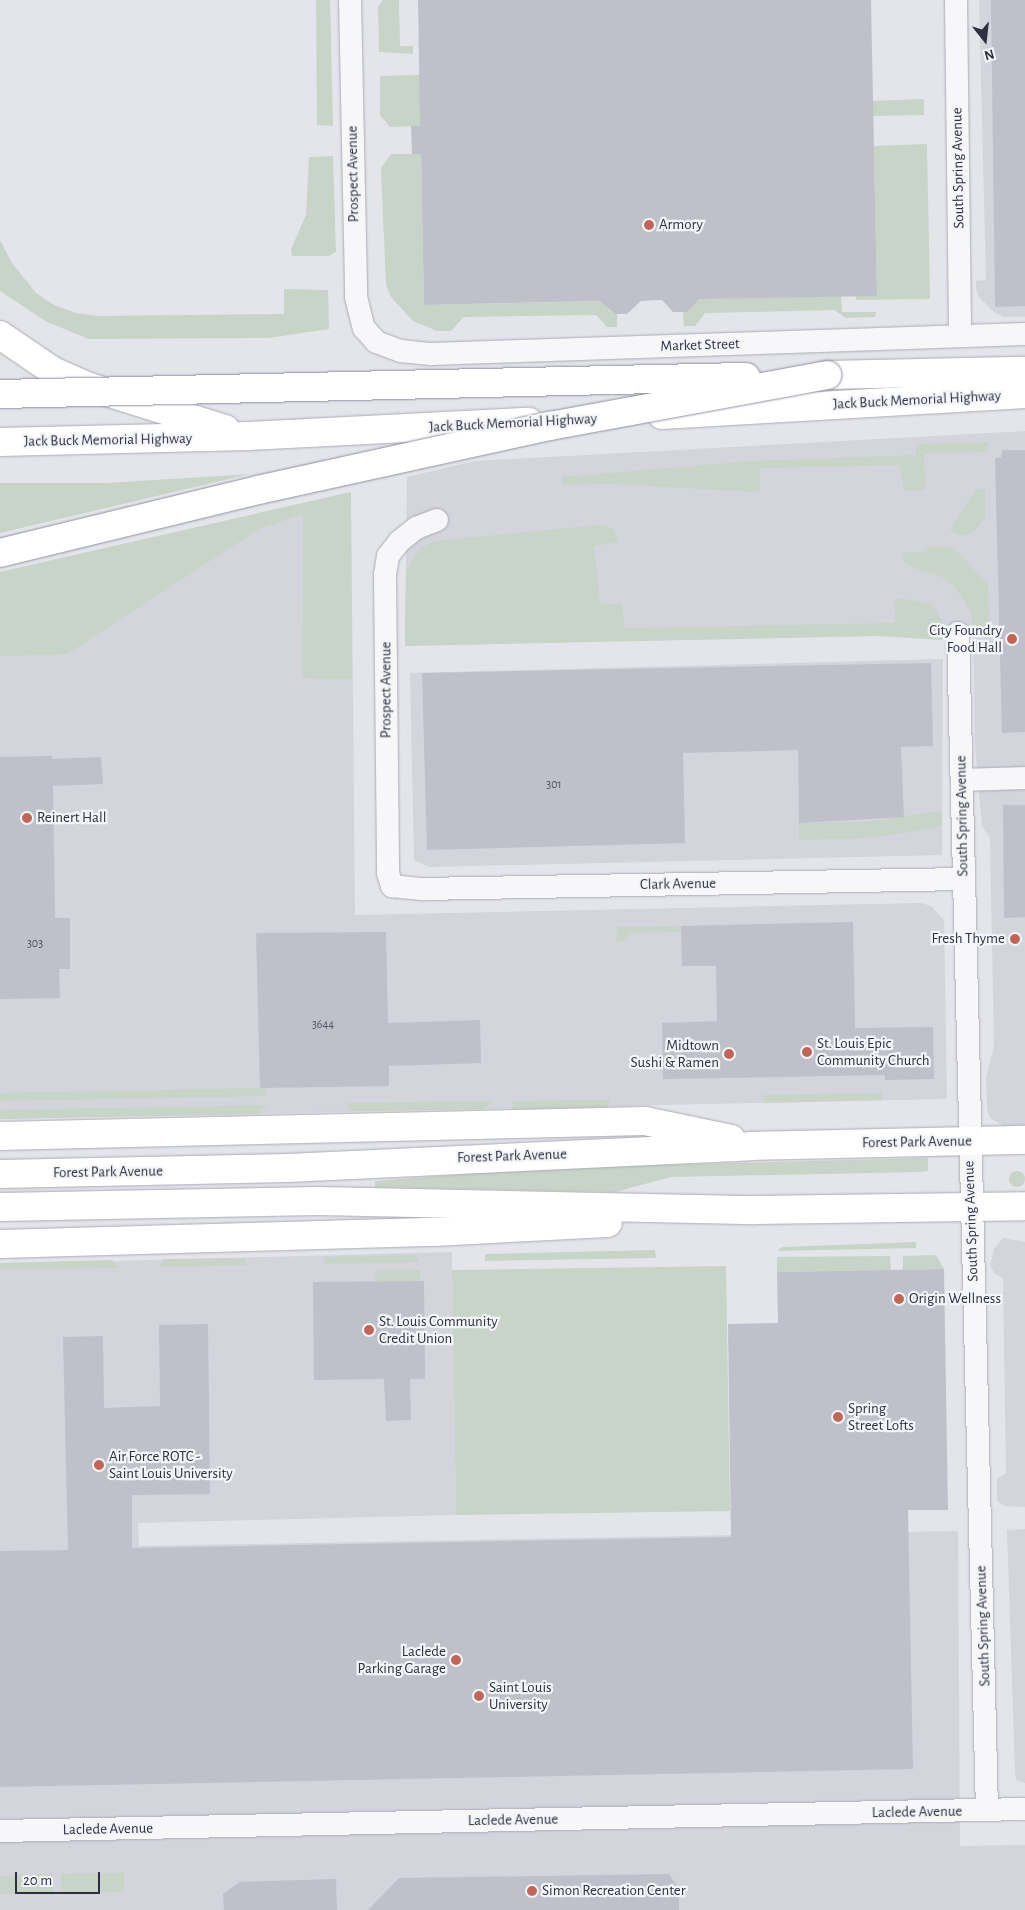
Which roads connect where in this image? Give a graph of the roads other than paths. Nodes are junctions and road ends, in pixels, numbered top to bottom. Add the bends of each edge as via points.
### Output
1 (350, 0) edge
2 (956, 0) edge
3 (1025, 334) edge
4 (0, 335) edge
5 (960, 336) junction
6 (376, 342) joint
7 (1025, 371) edge
8 (827, 375) junction
9 (0, 394) edge
10 (1025, 394) edge
11 (248, 436) junction
12 (0, 442) edge
13 (437, 520) dead end
14 (0, 553) edge
15 (958, 633) dead end
16 (1025, 778) edge
17 (962, 780) junction
18 (964, 879) junction
19 (392, 886) joint
20 (0, 1136) edge
21 (1025, 1140) edge
22 (968, 1141) junction
23 (752, 1146) junction
24 (0, 1174) edge
25 (1025, 1206) edge
26 (0, 1207) edge
27 (970, 1207) junction
28 (755, 1210) junction
29 (0, 1244) edge
30 (1025, 1809) edge
31 (987, 1810) junction
32 (0, 1831) edge

1 - 6 street, Prospect Avenue via 356,297 364,328
2 - 5 street, South Spring Avenue
3 - 5 street, Market Street
4 - 11 main road via 53,371 84,385
5 - 6 street, Market Street via 430,354 401,352
7 - 8 main road, Jack Buck Memorial Highway
8 - 9 main road, Jack Buck Memorial Highway, bridge
8 - 14 main road, bridge via 550,426 258,490
10 - 11 main road, Jack Buck Memorial Highway
11 - 12 main road, Jack Buck Memorial Highway
13 - 19 street, Prospect Avenue via 416,528 398,542 388,556 385,575 388,873
15 - 17 street, South Spring Avenue
16 - 17 street
17 - 18 street, South Spring Avenue
18 - 19 street, Clark Avenue via 422,889
18 - 22 street, South Spring Avenue
20 - 23 main road via 645,1121 720,1135
21 - 22 main road, Forest Park Avenue
22 - 23 main road, Forest Park Avenue
22 - 27 street, South Spring Avenue
23 - 24 main road, Forest Park Avenue via 288,1168
25 - 27 main road
26 - 28 main road via 318,1201
27 - 28 main road
27 - 31 street, South Spring Avenue
28 - 29 main road via 621,1222 435,1232
30 - 31 street, Laclede Avenue
31 - 32 street, Laclede Avenue

